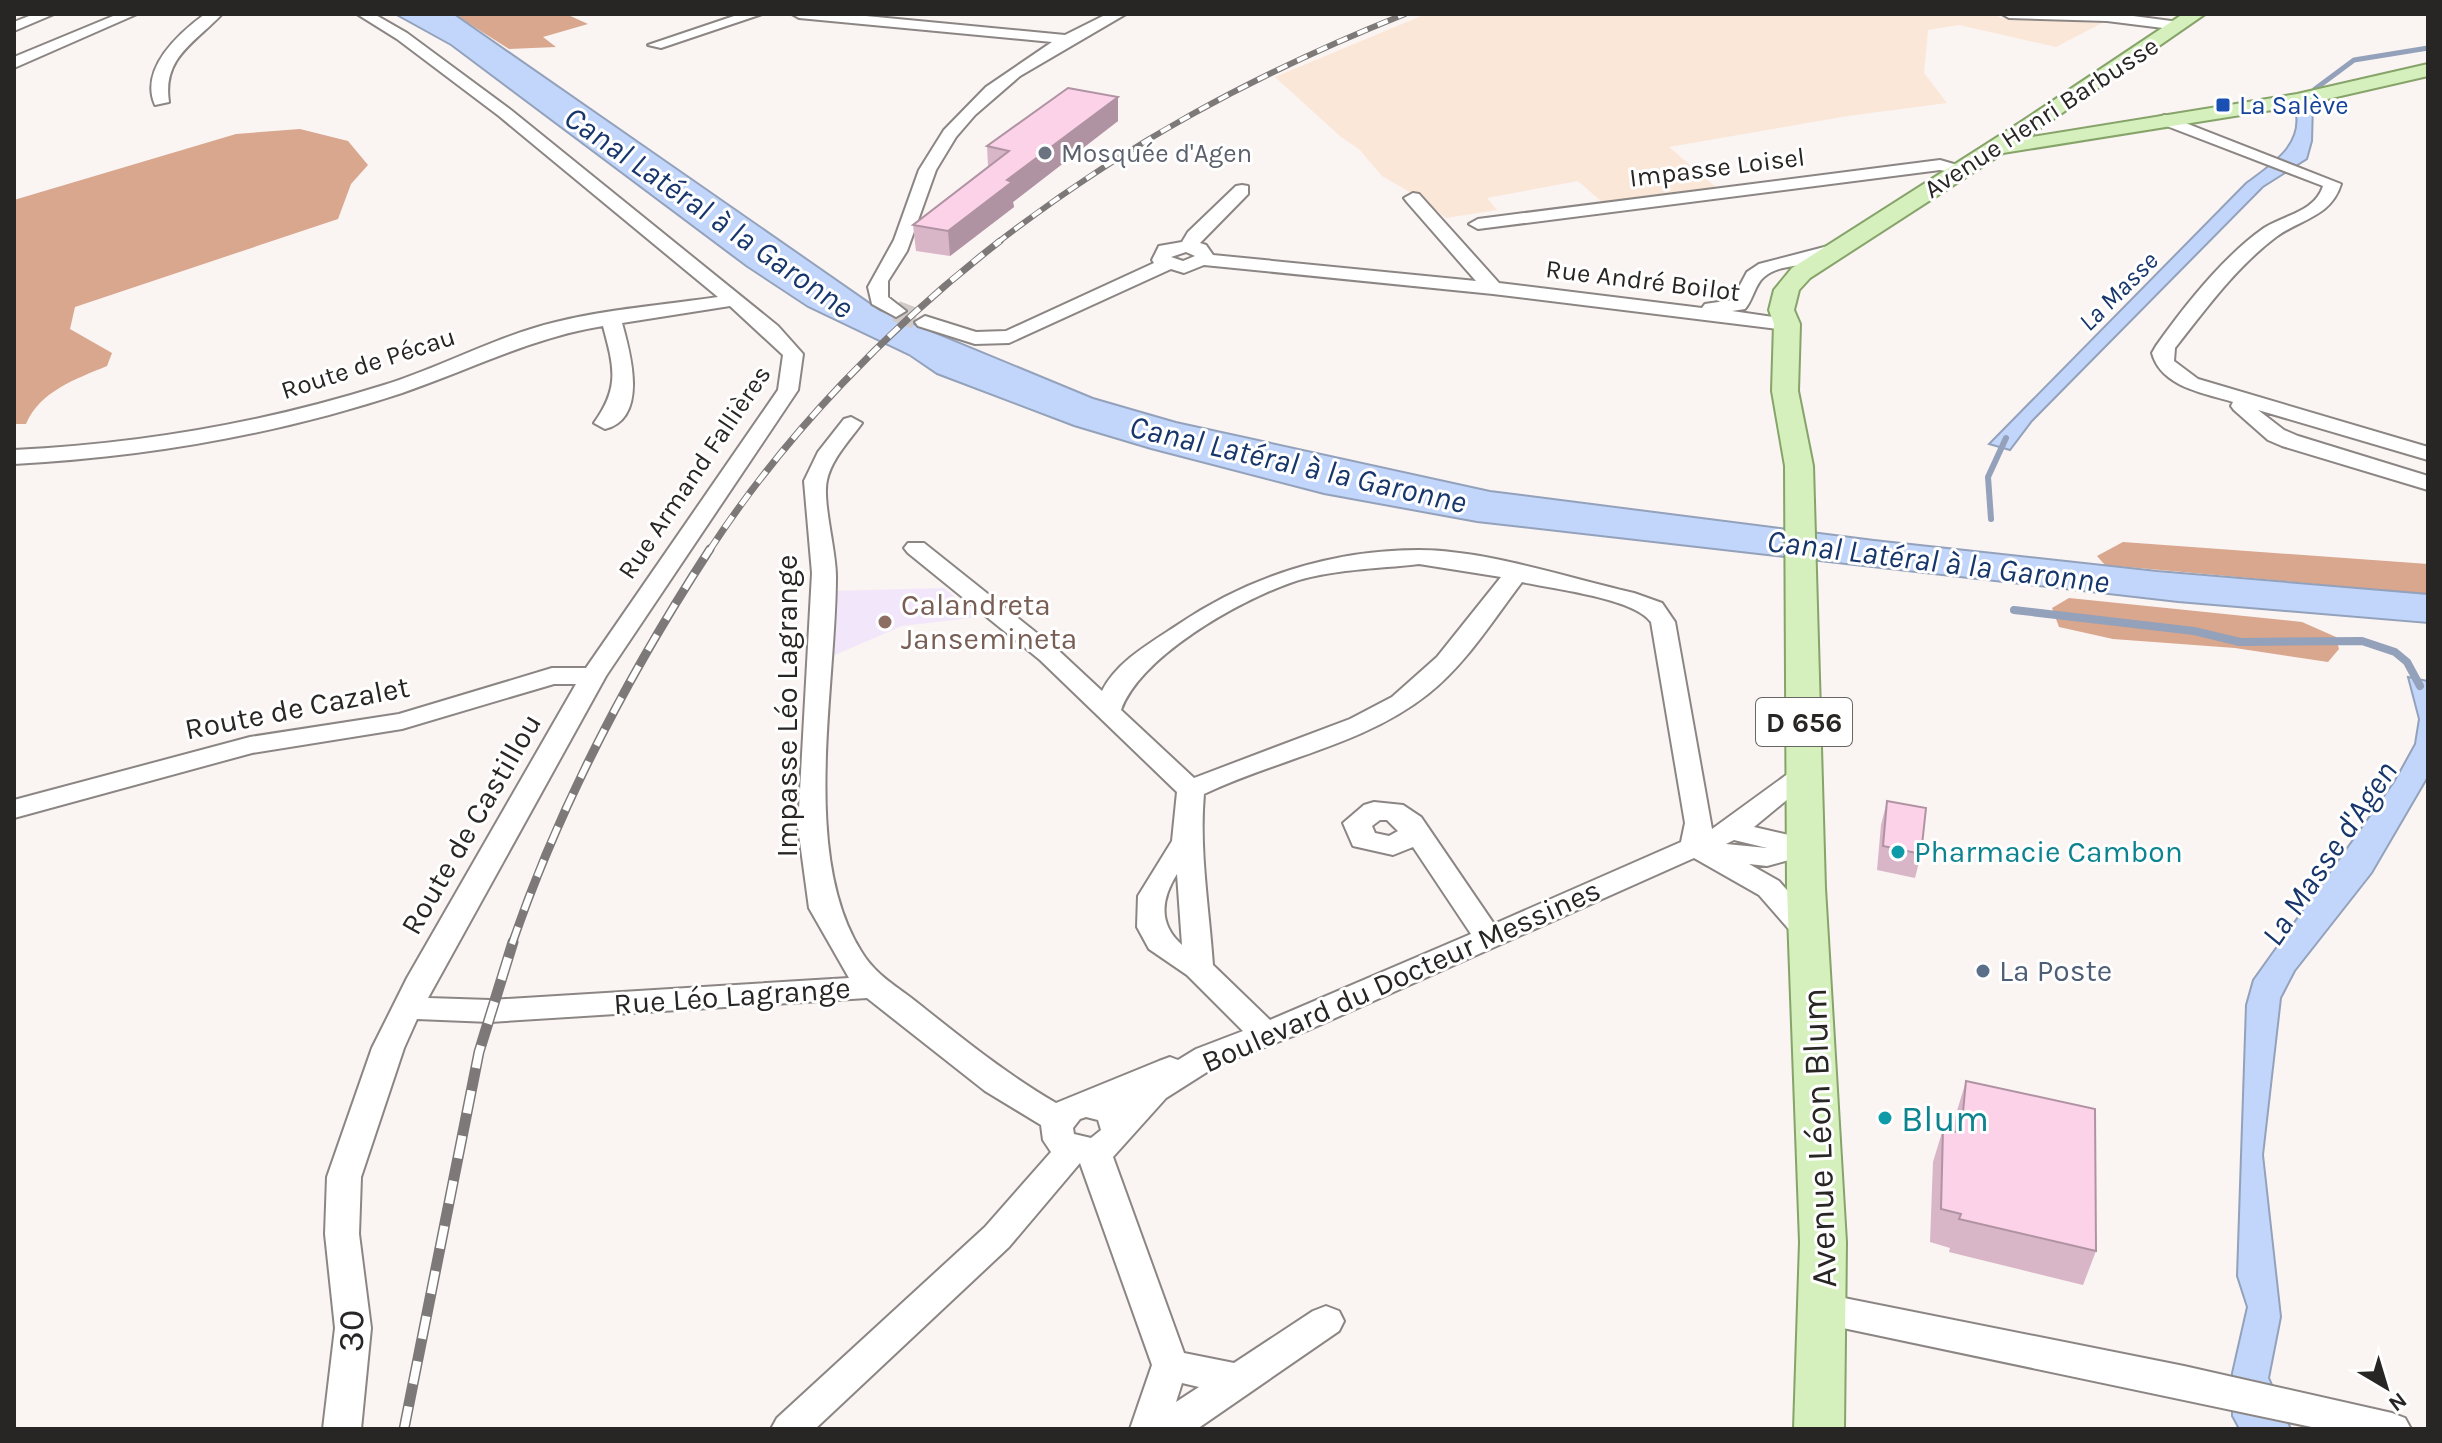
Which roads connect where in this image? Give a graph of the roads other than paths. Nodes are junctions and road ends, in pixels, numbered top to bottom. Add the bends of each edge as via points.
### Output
1 (47, 14) edge
2 (130, 14) edge
3 (198, 14) edge
4 (215, 14) edge
5 (364, 14) edge
6 (755, 14) edge
7 (799, 14) edge
8 (1119, 14) edge
9 (2009, 14) edge
10 (2188, 20) edge
11 (14, 27) edge
12 (1064, 39) junction
13 (656, 45) dead end
14 (14, 63) edge
15 (2428, 70) edge
16 (161, 102) dead end
17 (2091, 104) junction
18 (2155, 122) junction
19 (2026, 129) junction
20 (2066, 137) junction
21 (1991, 151) junction
22 (1962, 169) junction
23 (1242, 190) dead end
24 (1413, 198) dead end
25 (1478, 224) dead end
26 (1189, 247) junction
27 (1205, 260) junction
28 (1823, 263) junction
29 (1167, 264) junction
30 (1493, 288) junction
31 (734, 300) junction
32 (1677, 309) junction
33 (896, 311) tunnel mouth
34 (611, 319) junction
35 (925, 322) tunnel mouth
36 (1787, 324) junction
37 (2225, 395) junction
38 (2289, 414) junction
39 (2263, 422) junction
40 (605, 423) dead end
41 (851, 423) dead end
42 (2428, 454) edge
43 (14, 457) edge
44 (2428, 483) edge
45 (916, 548) dead end
46 (1515, 575) junction
47 (1802, 597) joint
48 (593, 676) junction
49 (1109, 709) junction
50 (1805, 774) junction
51 (1191, 790) junction
52 (14, 809) edge
53 (1411, 823) dead end
54 (1731, 831) junction
55 (1186, 842) junction
56 (1805, 847) junction
57 (1698, 848) junction
58 (1810, 935) junction
59 (1489, 938) junction
60 (1198, 968) junction
61 (872, 987) junction
62 (410, 1008) junction
63 (1266, 1035) junction
64 (1086, 1131) junction
65 (342, 1234) joint
66 (1824, 1309) junction
67 (1326, 1321) dead end
68 (1170, 1365) junction
69 (1239, 1380) junction
70 (342, 1429) edge
71 (790, 1429) edge
72 (1149, 1429) edge
73 (1167, 1429) edge
74 (1819, 1429) edge
75 (2392, 1429) edge

1 - 11 street
2 - 14 street
3 - 4 street
4 - 16 street via 165,64 157,88
5 - 31 street, Rue Armand Fallières via 505,113
6 - 13 street
7 - 12 street
8 - 12 street
9 - 10 street
10 - 17 main road, Avenue Henri Barbusse
12 - 33 street via 997,87 932,162 898,251 877,286 879,300
15 - 18 main road, D 656 via 2343,91
17 - 18 main road, D 656
17 - 19 main road, Avenue Henri Barbusse / D 656
18 - 19 main road, D 656
18 - 20 main road, D 656
18 - 37 street via 2332,184 2324,201 2259,242 2162,353 2175,374
19 - 20 main road, D 656
19 - 21 main road, Avenue Henri Barbusse / D 656
20 - 21 main road, D 656
21 - 22 main road, Avenue Henri Barbusse / D 656
22 - 25 street, Impasse Loisel via 1940,165
22 - 28 main road, Avenue Henri Barbusse / D 656 via 1886,219 1885,228
23 - 26 street
24 - 30 street
26 - 27 street via 1204,252
26 - 29 street via 1161,253
27 - 29 street, Rue André Boilot via 1192,266
27 - 30 street, Rue André Boilot
28 - 32 street via 1818,258 1758,272 1738,305
28 - 36 main road, Avenue Henri Barbusse / D 656 via 1789,283 1780,305
29 - 35 street via 1009,337 975,338
30 - 32 street, Rue André Boilot
31 - 34 street, Route de Pécau
31 - 48 street, Rue Armand Fallières via 787,344 793,354 793,379
32 - 36 street, Rue André Boilot
34 - 40 street via 626,380 615,413
34 - 43 street, Route de Pécau via 553,329 308,415 142,447
36 - 47 main road, Avenue Henri Barbusse / D 656 via 1785,391 1799,466
37 - 38 street
37 - 39 street
38 - 39 street
38 - 42 street
39 - 44 street via 2290,441
41 - 61 street, Impasse Léo Lagrange via 815,481 824,573 812,827 824,908 849,957
45 - 49 street
46 - 49 street via 1419,557 1284,577 1211,613 1143,659 1116,688
46 - 51 street via 1420,689 1341,732
46 - 57 street via 1634,600 1653,608 1663,622 1699,823
47 - 50 main road, Avenue Léon Blum / D 656
48 - 52 street, Route de Cazalet via 552,676 402,721 250,745
48 - 62 street, Route de Castillou
49 - 51 street
50 - 54 street, D 656
50 - 56 main road, Avenue Léon Blum / D 656
51 - 55 street
53 - 59 street
54 - 56 street
54 - 57 street, D 656
55 - 60 street
55 - 60 street via 1166,866 1146,915 1149,929 1182,961
56 - 57 street via 1767,857
56 - 58 main road, Avenue Léon Blum / D 656
57 - 58 street via 1769,888
57 - 59 street, Boulevard du Docteur Messines
58 - 66 main road, Avenue Léon Blum / D 656
59 - 63 street, Boulevard du Docteur Messines
60 - 63 street
61 - 62 street, Rue Léo Lagrange via 506,1010
61 - 64 street, Rue Léo Lagrange via 996,1083
62 - 65 street, Route de Castillou via 388,1048 349,1158
63 - 64 street, Boulevard du Docteur Messines via 1207,1057
64 - 68 street
64 - 71 street, Boulevard du Docteur Messines via 997,1237
65 - 70 street, 30 via 353,1328
66 - 74 main road, Avenue Léon Blum / D 656
66 - 75 street
67 - 69 street
68 - 69 street
68 - 72 street
69 - 73 street

